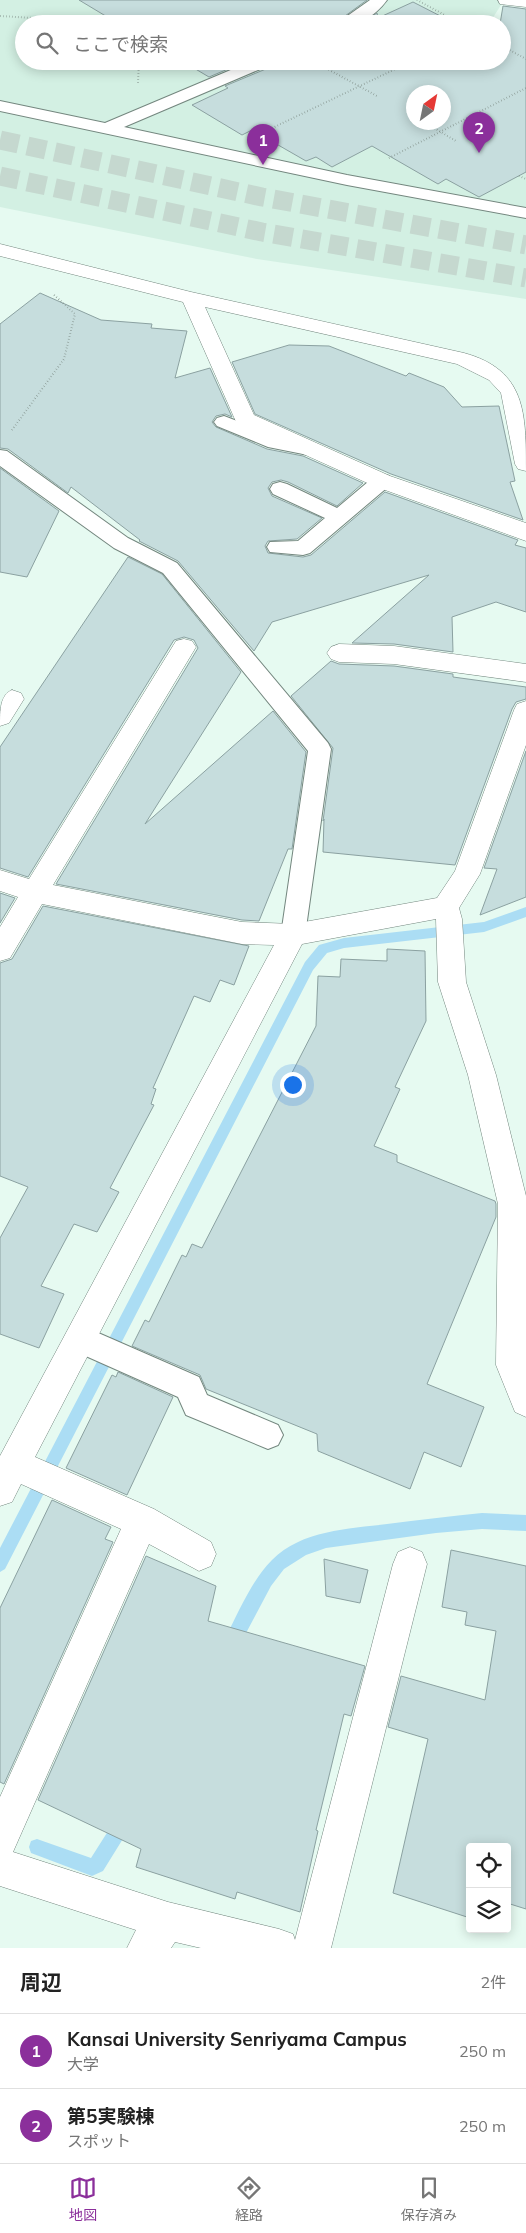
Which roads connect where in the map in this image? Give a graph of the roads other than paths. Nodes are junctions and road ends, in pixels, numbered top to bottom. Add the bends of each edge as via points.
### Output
1 (379, 0) edge
2 (506, 0) edge
3 (526, 2) edge
4 (361, 15) edge
5 (245, 70) edge
6 (0, 106) edge
7 (106, 129) junction
8 (526, 213) edge
9 (0, 250) edge
10 (192, 298) junction
11 (224, 422) dead end
12 (308, 449) junction
13 (0, 456) edge
14 (526, 464) edge
15 (382, 481) junction
16 (280, 489) dead end
17 (339, 517) junction
18 (526, 533) edge
19 (277, 547) dead end
20 (184, 647) dead end
21 (339, 653) dead end
22 (526, 673) edge
23 (526, 710) edge
24 (0, 880) edge
25 (36, 892) junction
26 (449, 924) junction
27 (293, 935) junction
28 (0, 950) edge
29 (519, 1205) edge
30 (88, 1342) junction
31 (526, 1401) edge
32 (268, 1435) dead end
33 (14, 1475) edge
34 (142, 1521) junction
35 (199, 1554) dead end
36 (410, 1564) dead end
37 (0, 1839) edge
38 (0, 1868) edge
39 (157, 1934) edge
40 (279, 1948) edge
41 (312, 1948) edge

1 - 4 lane
2 - 3 street
5 - 7 lane
6 - 7 lane
7 - 8 lane via 347,180
9 - 10 street
10 - 12 street via 245,420
10 - 14 street via 464,359 496,375 511,392
11 - 12 lane via 256,437
12 - 15 street
13 - 27 lane via 121,544 170,568 320,749
15 - 17 lane
15 - 18 street
16 - 17 lane
17 - 19 lane via 303,548
20 - 25 street
21 - 22 street via 394,656
23 - 26 street
24 - 25 street
25 - 27 street via 242,933
25 - 28 street
26 - 27 street
26 - 29 street via 452,982
27 - 30 street
29 - 31 street via 512,1365
30 - 32 lane via 189,1387 196,1405
30 - 33 street
33 - 34 street via 71,1489
34 - 35 street
34 - 37 street
36 - 41 street
38 - 39 street
39 - 40 street

